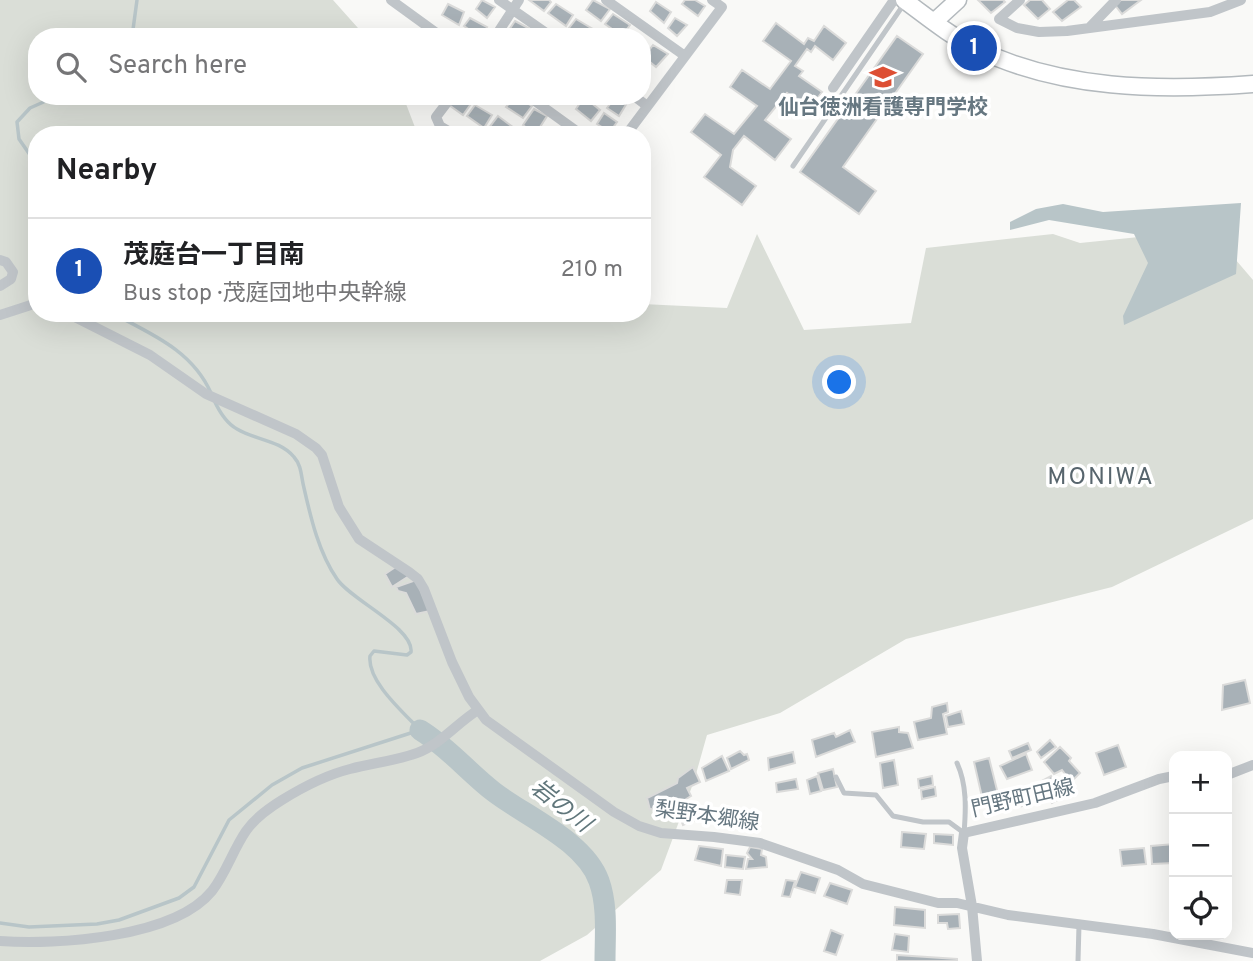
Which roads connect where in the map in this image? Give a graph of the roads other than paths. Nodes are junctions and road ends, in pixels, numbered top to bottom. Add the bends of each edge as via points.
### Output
1 (391, 0) edge
2 (499, 0) edge
3 (606, 0) edge
4 (712, 0) edge
5 (901, 0) edge
6 (957, 0) edge
7 (1020, 0) edge
8 (1116, 0) edge
9 (1241, 0) edge
10 (516, 5) edge
11 (934, 22) junction
12 (430, 28) edge
13 (501, 28) edge
14 (542, 28) edge
15 (645, 28) edge
16 (1089, 28) junction
17 (651, 32) edge
18 (684, 56) junction
19 (1253, 84) edge
20 (833, 88) dead end
21 (651, 99) edge
22 (445, 105) edge
23 (540, 105) edge
24 (646, 105) edge
25 (442, 126) edge
26 (570, 126) edge
27 (632, 126) edge
28 (793, 166) dead end
29 (0, 260) edge
30 (0, 286) edge
31 (28, 306) edge
32 (0, 315) edge
33 (85, 322) edge
34 (478, 710) junction
35 (957, 763) dead end
36 (1253, 765) edge
37 (1232, 773) edge
38 (836, 777) dead end
39 (1169, 777) edge
40 (964, 833) junction
41 (972, 906) junction
42 (1079, 925) junction
43 (0, 941) edge
44 (1253, 953) edge
45 (977, 961) edge
46 (1078, 961) edge

1 - 12 street
2 - 10 street
3 - 15 street
4 - 18 street via 722,7
5 - 11 street
5 - 20 street
5 - 28 lane
6 - 11 street
7 - 16 street via 999,19 1039,32
8 - 16 street
9 - 16 street via 1210,12
10 - 13 street
10 - 14 street
11 - 19 street via 974,48 1071,80 1158,86
17 - 18 street
18 - 21 street
22 - 25 street via 436,117
23 - 26 street
24 - 27 street
29 - 30 street via 13,272
31 - 32 street
33 - 34 street, 梨野本郷線 via 150,355 197,388 296,433 316,448 339,507 359,540 418,579 452,662
34 - 41 street, 梨野本郷線 via 492,726 639,826 660,833 760,843 878,889
34 - 43 street via 430,747 330,775 279,802 247,828 213,890 185,914 150,928 95,937
35 - 40 lane via 965,795
36 - 37 street
38 - 40 lane via 844,793 876,795 893,816 949,822
39 - 40 street, 門野町田線 via 1095,803
40 - 41 street, 門野町田線 via 962,848
41 - 42 street, 梨野本郷線
41 - 45 street, 門野町田線
42 - 44 street, 梨野本郷線
42 - 46 lane

